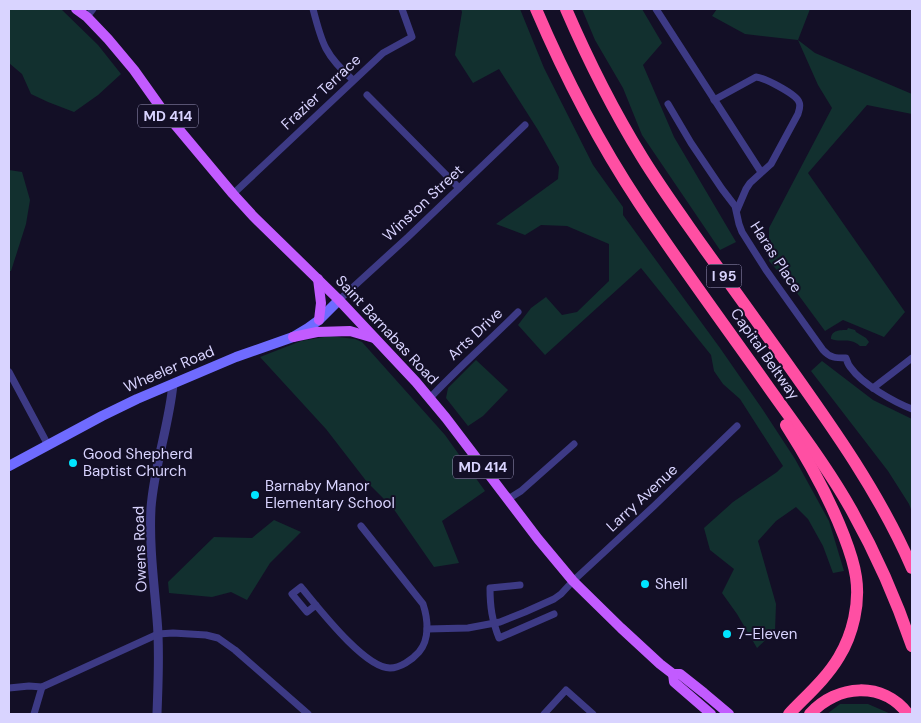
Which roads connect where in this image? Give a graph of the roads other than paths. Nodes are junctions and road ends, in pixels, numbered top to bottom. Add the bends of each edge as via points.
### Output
1 (76, 9) edge
2 (313, 9) edge
3 (402, 9) edge
4 (536, 9) edge
5 (566, 9) edge
6 (656, 9) edge
7 (90, 13) edge
8 (353, 80) junction
9 (367, 95) dead end
10 (714, 100) junction
11 (668, 104) dead end
12 (525, 125) dead end
13 (761, 172) junction
14 (459, 188) junction
15 (233, 194) junction
16 (737, 210) junction
17 (688, 274) junction
18 (318, 278) junction
19 (339, 300) junction
20 (518, 312) dead end
21 (319, 320) junction
22 (293, 336) junction
23 (375, 338) junction
24 (912, 358) edge
25 (9, 372) edge
26 (173, 384) junction
27 (874, 388) junction
28 (430, 398) junction
29 (912, 409) edge
30 (737, 426) dead end
31 (574, 444) dead end
32 (48, 445) junction
33 (9, 466) edge
34 (508, 499) junction
35 (361, 526) dead end
36 (896, 534) junction
37 (912, 562) edge
38 (912, 568) edge
39 (573, 581) junction
40 (520, 585) dead end
41 (316, 605) junction
42 (554, 614) dead end
43 (493, 624) junction
44 (427, 630) junction
45 (158, 634) junction
46 (912, 646) edge
47 (673, 674) junction
48 (42, 687) junction
49 (9, 688) edge
50 (34, 714) edge
51 (157, 714) edge
52 (308, 714) edge
53 (544, 714) edge
54 (593, 714) edge
55 (711, 714) edge
56 (729, 714) edge
57 (789, 714) edge
58 (810, 714) edge
59 (908, 714) edge

1 - 7 main road, Saint Barnabas Road / MD 414
2 - 8 street via 322,42 338,66
3 - 8 street, Frazier Terrace via 412,37 383,53
4 - 17 highway, Capital Beltway / I 95 via 598,138
5 - 36 highway, Capital Beltway / I 95 via 606,93 643,158 840,438
6 - 10 street
7 - 15 main road, Saint Barnabas Road / MD 414 via 161,108
8 - 15 street, Frazier Terrace
9 - 14 street
10 - 13 street
10 - 13 street via 756,77 798,99 798,114 770,164
11 - 16 street, Haras Place
12 - 14 street, Winston Street
13 - 16 street via 746,189
14 - 19 street, Winston Street
15 - 18 main road, Saint Barnabas Road / MD 414
16 - 27 street, Haras Place via 742,232 827,354 846,358 855,373
17 - 46 highway, Capital Beltway / I 95 via 814,451 847,503 885,575
17 - 57 highway via 810,464 830,504 854,566 856,603 846,645 825,677
18 - 19 main road, Saint Barnabas Road / MD 414
18 - 21 main road via 322,303
19 - 21 main road, Wheeler Road
19 - 23 main road, Saint Barnabas Road / MD 414
20 - 28 street, Arts Drive
21 - 22 main road, Wheeler Road
22 - 23 main road via 350,331
22 - 26 main road, Wheeler Road
23 - 28 main road, Saint Barnabas Road / MD 414
24 - 27 street
25 - 32 street
26 - 32 main road, Wheeler Road
26 - 45 street, Owens Road via 151,508
27 - 29 street
28 - 34 main road, Saint Barnabas Road / MD 414
30 - 39 street, Larry Avenue
31 - 34 street
32 - 33 main road, Wheeler Road
34 - 39 main road, Saint Barnabas Road / MD 414
35 - 44 street via 423,604
36 - 37 highway
36 - 38 highway, Capital Beltway / I 95
39 - 43 street, Larry Avenue via 561,594 545,603
39 - 47 main road, Saint Barnabas Road / MD 414
40 - 43 street via 490,588
41 - 41 street via 301,587 292,594 307,612
41 - 44 street via 368,659 384,667 402,665 420,651
42 - 43 street via 499,638
43 - 44 street, Larry Avenue
45 - 48 street
45 - 51 street, Owens Road
45 - 52 street via 218,638
47 - 55 main road, Saint Barnabas Road / MD 414 via 674,682
47 - 56 main road, Saint Barnabas Road / MD 414 via 680,674
48 - 49 street
48 - 50 street
53 - 54 street via 566,690
58 - 59 highway via 838,694 864,690 886,696

